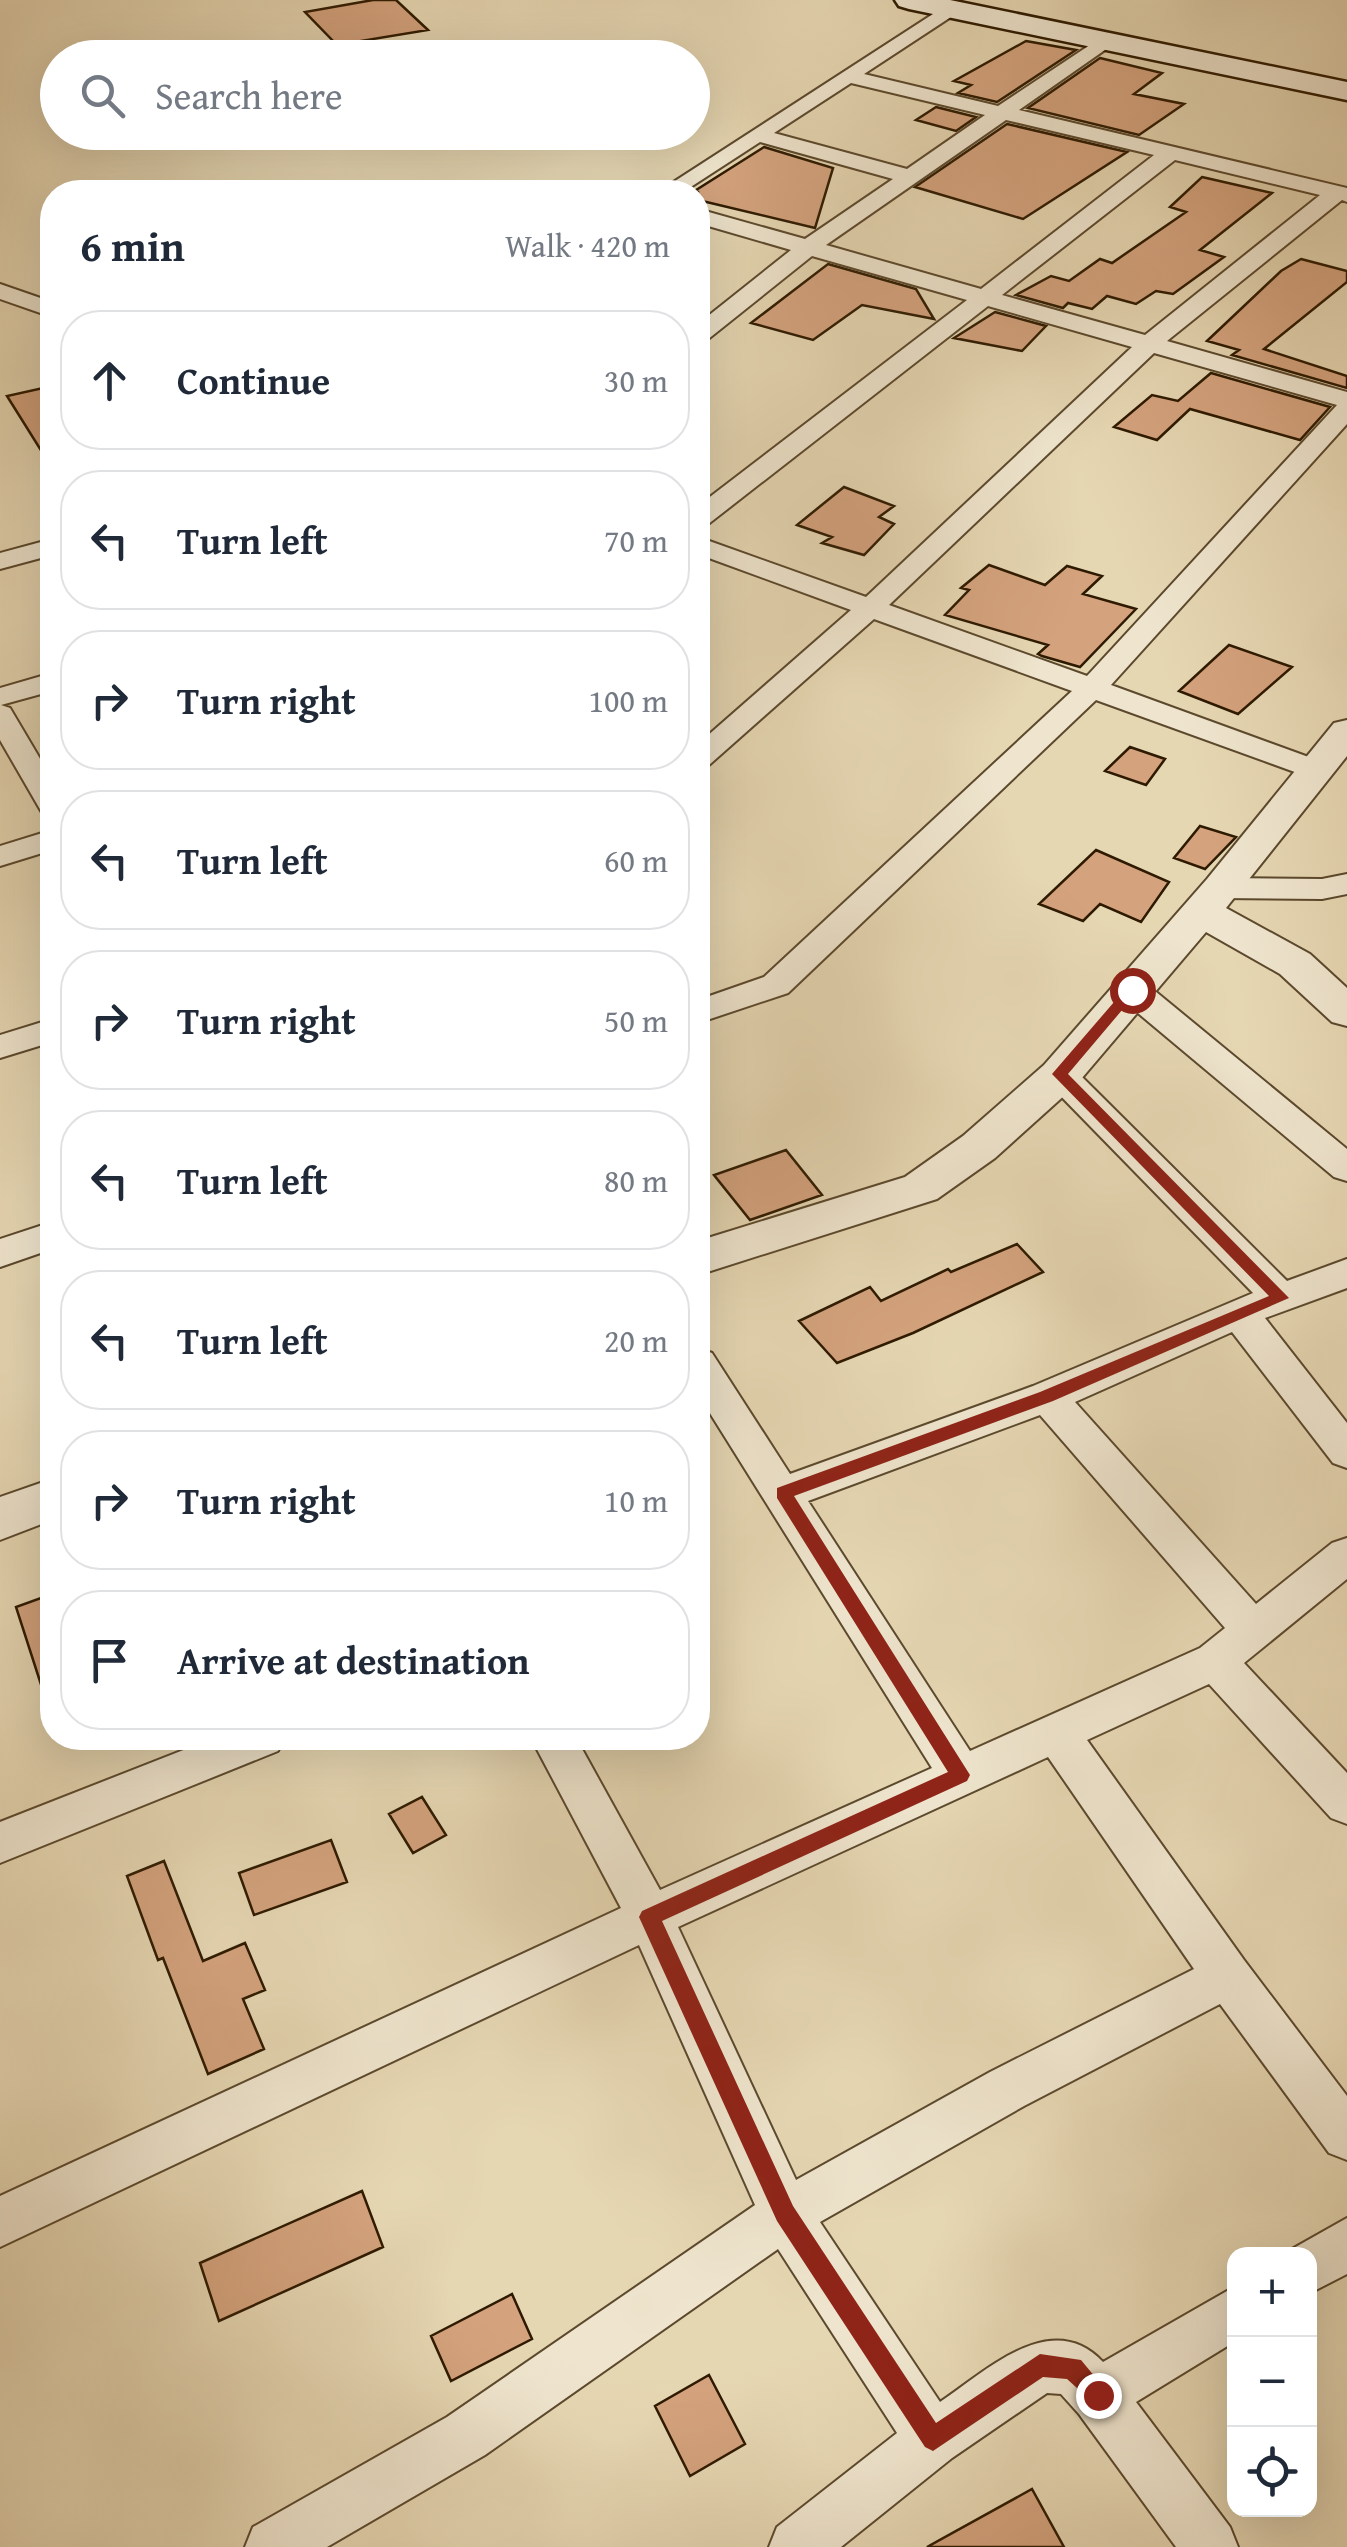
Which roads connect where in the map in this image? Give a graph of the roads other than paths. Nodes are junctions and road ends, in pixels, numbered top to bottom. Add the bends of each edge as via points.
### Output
1 (908, 0) edge
2 (950, 9) junction
3 (1105, 41) junction
4 (848, 76) junction
5 (1347, 91) edge
6 (1004, 112) junction
7 (758, 134) junction
8 (1171, 153) junction
9 (911, 177) junction
10 (687, 180) edge
11 (1342, 194) edge
12 (710, 219) edge
13 (809, 248) junction
14 (0, 291) edge
15 (981, 296) junction
16 (40, 306) edge
17 (710, 325) edge
18 (1149, 344) junction
19 (1347, 400) edge
20 (1347, 409) edge
21 (710, 509) edge
22 (40, 549) edge
23 (710, 550) edge
24 (0, 561) edge
25 (870, 608) junction
26 (40, 685) edge
27 (1092, 688) junction
28 (0, 696) edge
29 (0, 714) edge
30 (1347, 730) edge
31 (710, 748) edge
32 (1314, 769) junction
33 (40, 783) edge
34 (40, 844) edge
35 (0, 856) edge
36 (1347, 884) edge
37 (1210, 899) junction
38 (1132, 990) junction
39 (710, 1008) edge
40 (1347, 1012) edge
41 (40, 1034) edge
42 (0, 1047) edge
43 (1060, 1074) junction
44 (1347, 1168) edge
45 (40, 1239) edge
46 (0, 1252) edge
47 (710, 1254) edge
48 (1347, 1273) edge
49 (1280, 1298) junction
50 (1239, 1314) junction
51 (710, 1381) edge
52 (1046, 1397) junction
53 (1347, 1452) edge
54 (783, 1493) junction
55 (40, 1504) edge
56 (0, 1519) edge
57 (1347, 1554) edge
58 (1254, 1631) junction
59 (1215, 1661) junction
60 (1056, 1732) junction
61 (232, 1750) edge
62 (559, 1750) edge
63 (960, 1775) junction
64 (1347, 1804) edge
65 (0, 1843) edge
66 (650, 1917) junction
67 (1227, 1976) junction
68 (1347, 2136) edge
69 (785, 2214) junction
70 (0, 2222) edge
71 (1347, 2244) edge
72 (1317, 2263) edge
73 (1227, 2316) edge
74 (1098, 2395) junction
75 (933, 2439) junction
76 (273, 2547) edge
77 (797, 2547) edge
78 (1210, 2547) edge

1 - 2 main road
2 - 3 main road
2 - 4 street
3 - 5 main road
3 - 6 street
4 - 6 street
4 - 7 street
6 - 8 street
6 - 9 street
7 - 9 street
7 - 10 street
8 - 11 street
8 - 15 street
9 - 13 street
11 - 18 street
12 - 13 street
13 - 15 street
13 - 17 street
14 - 16 street
15 - 18 street
15 - 21 street
18 - 19 street
18 - 25 street
20 - 27 street
22 - 24 street
23 - 25 street
25 - 27 street
25 - 31 street
26 - 28 street
27 - 32 street
27 - 39 street via 776,985
29 - 33 street
30 - 32 street
32 - 37 street
34 - 35 street
36 - 37 street
37 - 38 street
37 - 40 street
38 - 43 street
38 - 44 street
41 - 42 street
43 - 47 street via 979,1147 921,1188
43 - 49 street
45 - 46 street
48 - 49 street
49 - 50 street
50 - 52 street
50 - 53 street
51 - 54 street
52 - 54 street
52 - 58 street
54 - 63 street
55 - 56 street
57 - 58 street
58 - 59 street
59 - 60 street
59 - 64 street
60 - 63 street
60 - 67 street
61 - 65 street
62 - 66 street
63 - 66 street
66 - 69 street
66 - 70 street
67 - 68 street
67 - 69 street
69 - 75 street
69 - 76 street via 466,2436
71 - 72 street
73 - 74 street
74 - 75 street via 1073,2368 1040,2366
74 - 78 street
75 - 77 street

